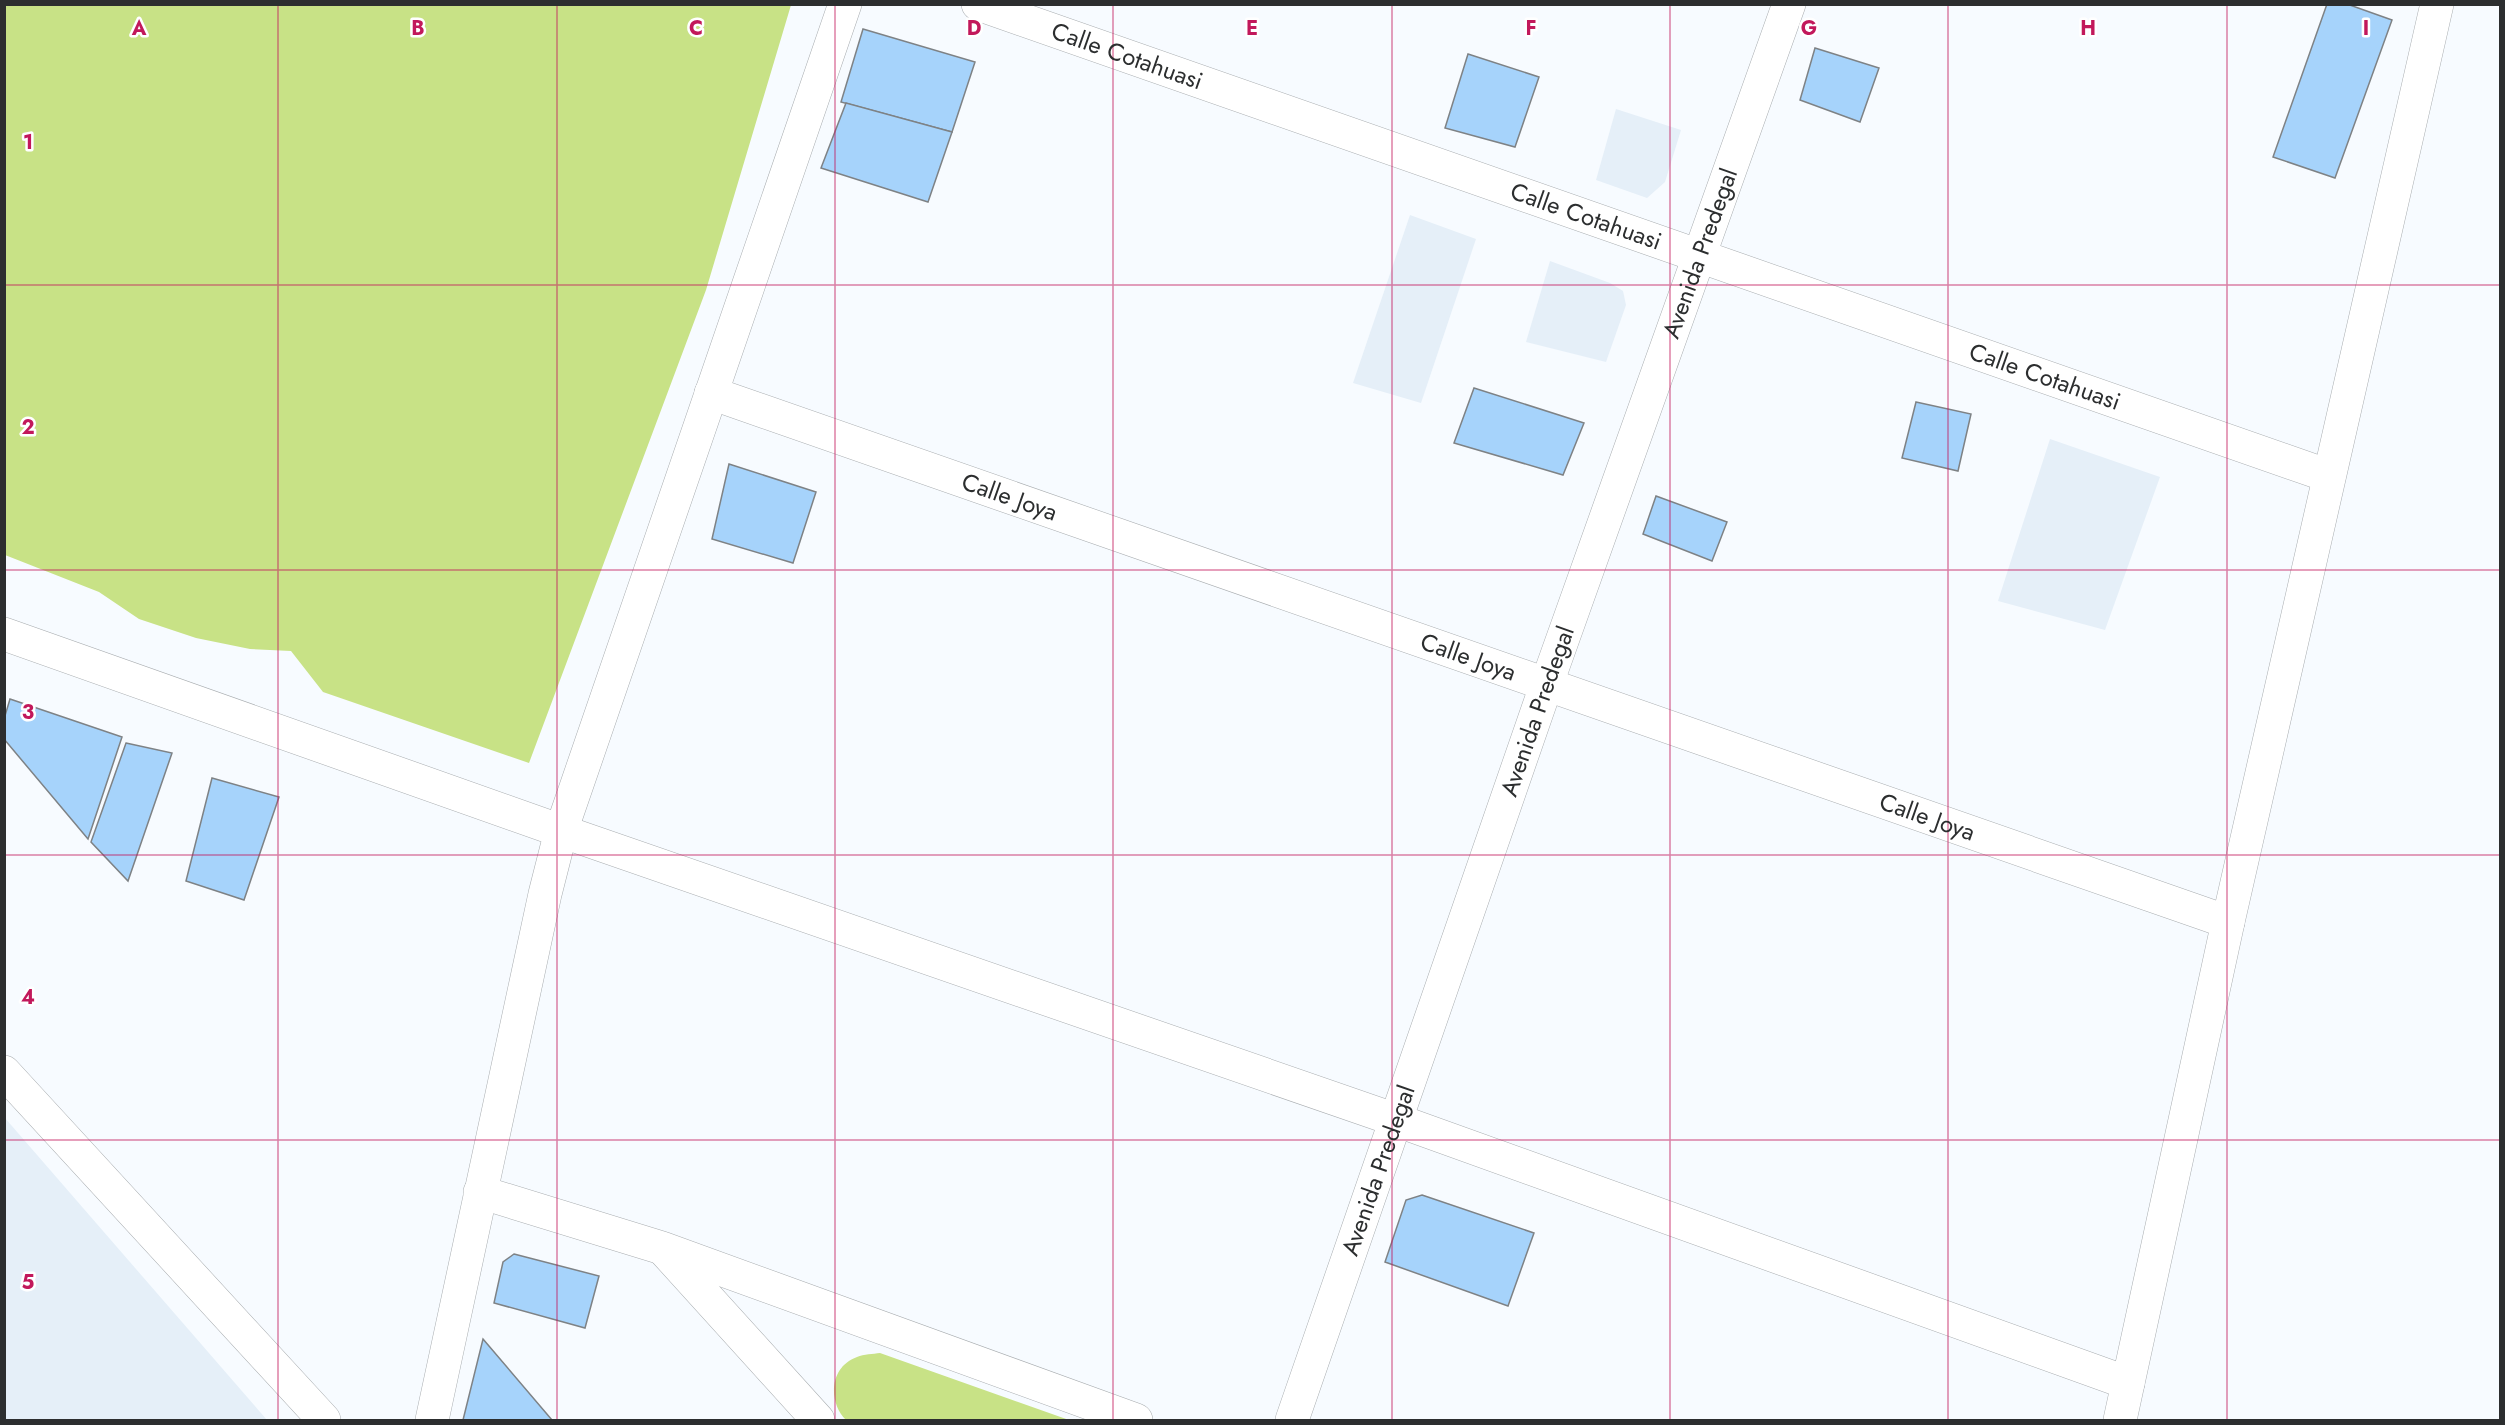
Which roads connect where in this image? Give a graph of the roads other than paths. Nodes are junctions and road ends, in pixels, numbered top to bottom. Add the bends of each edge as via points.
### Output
1 (845, 4) edge
2 (978, 4) edge
3 (1789, 4) edge
4 (2437, 4) edge
5 (1699, 256) junction
6 (711, 393) junction
7 (2330, 476) junction
8 (4, 634) edge
9 (1547, 684) junction
10 (561, 831) junction
11 (2228, 922) junction
12 (4, 1072) edge
13 (1396, 1120) junction
14 (480, 1192) junction
15 (662, 1248) junction
16 (2128, 1383) junction
17 (324, 1420) edge
18 (432, 1420) edge
19 (818, 1420) edge
20 (1136, 1420) edge
21 (1292, 1420) edge
22 (2120, 1420) edge

1 - 6 street
2 - 5 street, Calle Cotahuasi
3 - 5 street, Avenida Predegal
4 - 7 street
5 - 7 street, Calle Cotahuasi
5 - 9 street, Avenida Predegal
6 - 9 street, Calle Joya
6 - 10 street
7 - 11 street
8 - 10 street
9 - 11 street, Calle Joya
9 - 13 street, Avenida Predegal
10 - 13 street
10 - 14 street
11 - 16 street
12 - 17 street
13 - 16 street
13 - 21 street, Avenida Predegal
14 - 15 street
14 - 18 street
15 - 19 street
15 - 20 street
16 - 22 street

